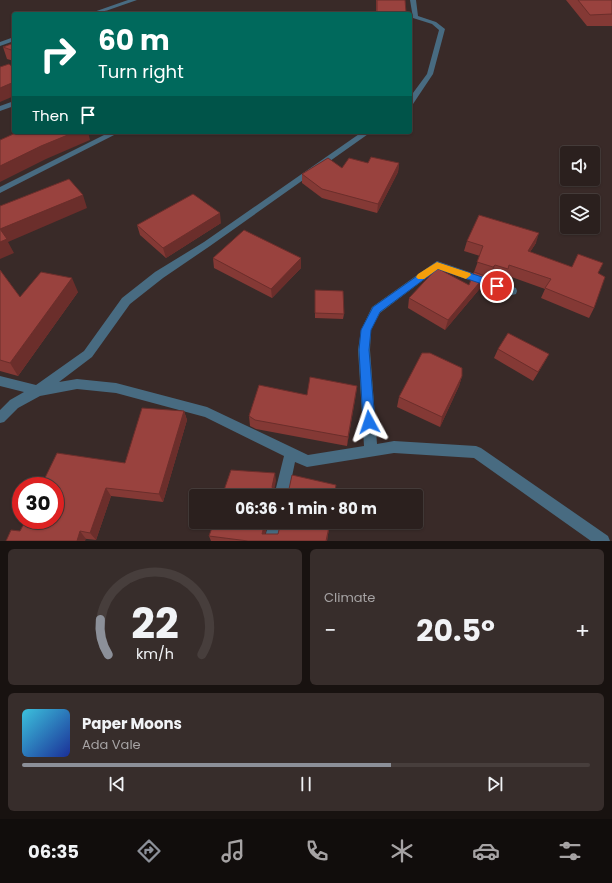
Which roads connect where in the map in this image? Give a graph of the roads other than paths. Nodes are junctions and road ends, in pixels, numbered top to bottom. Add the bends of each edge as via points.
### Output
1 (134, 0) edge
2 (413, 0) edge
3 (97, 12) edge
4 (12, 40) edge
5 (0, 44) edge
6 (412, 99) edge
7 (12, 104) edge
8 (0, 109) edge
9 (112, 134) edge
10 (364, 134) edge
11 (0, 190) edge
12 (512, 291) dead end
13 (0, 381) edge
14 (38, 391) junction
15 (0, 418) edge
16 (371, 450) junction
17 (291, 453) junction
18 (283, 489) edge
19 (274, 529) edge
20 (271, 541) edge
21 (603, 541) edge

1 - 3 street
2 - 6 street via 415,17 434,23 442,29 430,74
4 - 5 street
7 - 8 street
9 - 11 street
10 - 14 street via 159,275 126,301 88,354
12 - 16 street via 437,265 376,310 366,330 364,350
13 - 14 street
14 - 15 street via 14,404
14 - 17 street via 77,384 116,388 207,412
16 - 17 street via 307,461
16 - 21 street via 394,447 476,452
17 - 18 street
19 - 20 street

